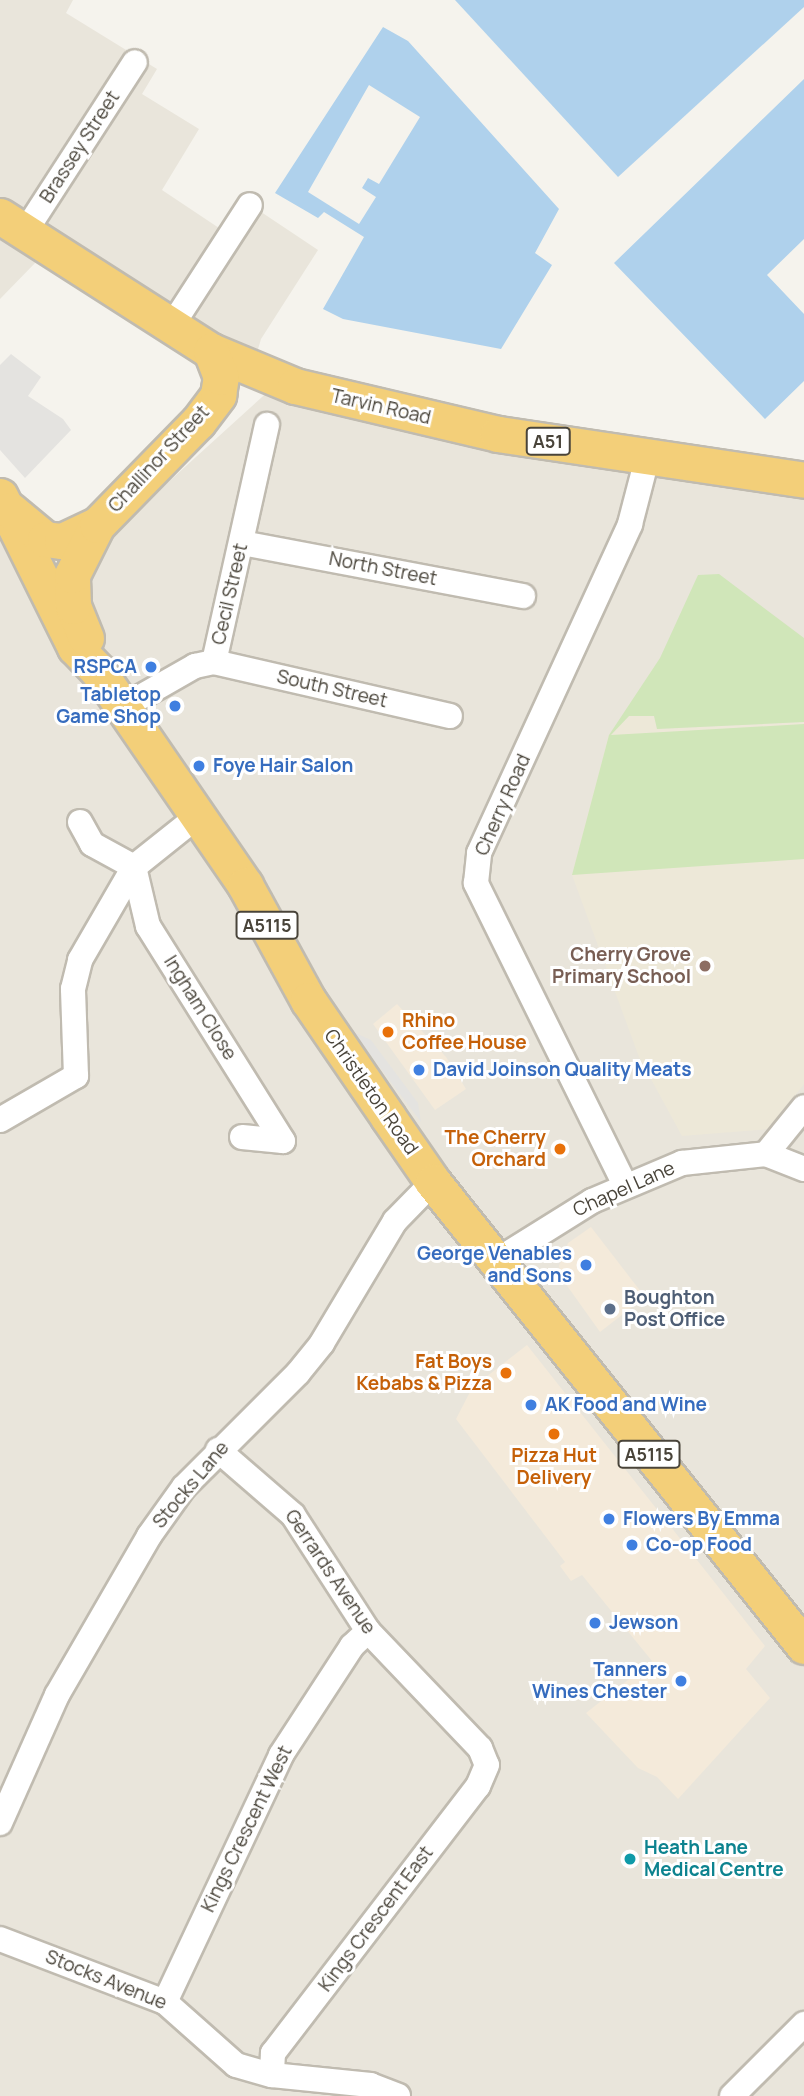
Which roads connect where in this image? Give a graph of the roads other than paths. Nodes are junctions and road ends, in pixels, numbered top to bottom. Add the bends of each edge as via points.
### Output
1 (135, 62) dead end
2 (250, 205) dead end
3 (12, 224) edge
4 (171, 327) junction
5 (211, 351) junction
6 (295, 386) junction
7 (198, 422) junction
8 (267, 425) dead end
9 (648, 455) junction
10 (804, 480) edge
11 (4, 502) edge
12 (97, 524) junction
13 (242, 542) junction
14 (523, 596) dead end
15 (214, 662) junction
16 (98, 671) junction
17 (123, 707) junction
18 (450, 716) dead end
19 (198, 816) junction
20 (80, 822) dead end
21 (134, 867) junction
22 (804, 1107) edge
23 (0, 1120) edge
24 (242, 1137) dead end
25 (766, 1154) junction
26 (804, 1169) edge
27 (433, 1182) junction
28 (625, 1185) junction
29 (496, 1261) junction
30 (218, 1450) junction
31 (798, 1629) edge
32 (368, 1631) junction
33 (486, 1765) joint
34 (0, 1823) edge
35 (0, 1939) edge
36 (165, 2002) junction
37 (804, 2024) edge
38 (272, 2075) junction
39 (398, 2096) edge
40 (733, 2096) edge

1 - 3 street, Brassey Street
2 - 4 street
3 - 4 highway, Tarvin Road / A51
4 - 5 highway, Tarvin Road / A51
5 - 6 highway, Tarvin Road / A51
5 - 7 highway, Challinor Street via 221,377 218,394
6 - 7 highway via 248,390
6 - 9 highway, Tarvin Road / A51 via 498,434
7 - 12 highway, Challinor Street
8 - 13 street, Cecil Street
9 - 10 highway, Tarvin Road / A51
9 - 28 street, Cherry Road via 630,524 479,853 475,883
11 - 12 highway, Challinor Street via 45,539 62,541
11 - 16 highway, Christleton Road / A5115 via 63,627
12 - 16 highway, Challinor Street / A5115 via 72,575 73,606
13 - 14 street, North Street
13 - 15 street, Cecil Street
15 - 17 street, Cecil Street via 195,666
15 - 18 street, South Street
16 - 17 highway, Christleton Road / A5115
17 - 19 highway, Christleton Road / A5115
19 - 21 street
19 - 27 highway, Christleton Road / A5115 via 245,885 307,999
20 - 21 street via 92,844
21 - 23 street via 80,960 73,989 76,1076
21 - 24 street, Ingham Close via 148,926 283,1141
22 - 25 street
25 - 26 street, Chapel Lane
25 - 28 street, Chapel Lane via 682,1163
27 - 29 highway, Christleton Road / A5115
27 - 30 street, Stocks Lane via 395,1221 306,1363
28 - 29 street, Chapel Lane
29 - 31 highway, Christleton Road / A5115
30 - 32 street, Gerrards Avenue via 293,1515
30 - 34 street, Stocks Lane via 149,1536 98,1619 13,1786
32 - 33 street, Gerrards Avenue via 480,1748
32 - 36 street, Kings Crescent West via 352,1646 281,1755
33 - 38 street, Kings Crescent East via 478,1786 273,2053
35 - 36 street, Stocks Avenue
36 - 38 street, Stocks Avenue via 236,2066
37 - 40 street
38 - 39 street, Stocks Avenue via 370,2085

